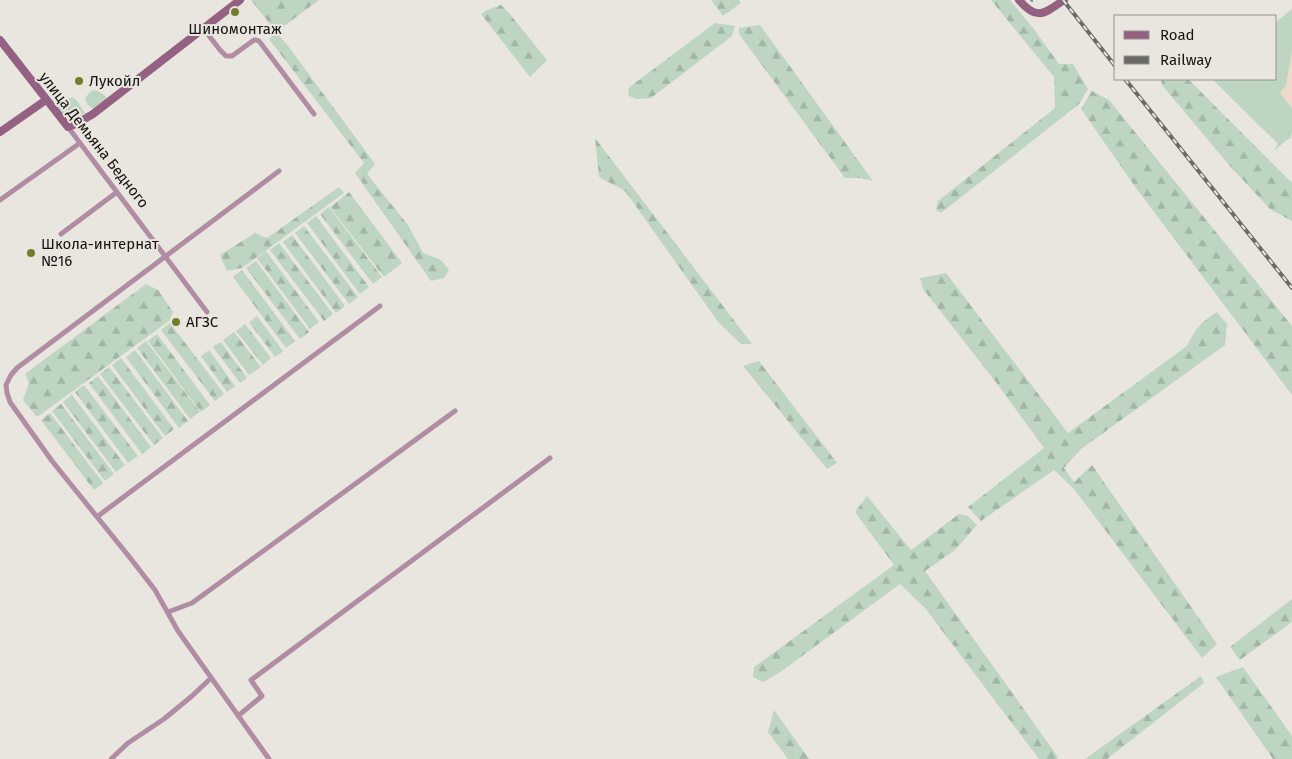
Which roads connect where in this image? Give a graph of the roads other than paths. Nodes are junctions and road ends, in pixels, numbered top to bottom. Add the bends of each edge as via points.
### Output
1 (240, 0) edge
2 (1019, 0) edge
3 (1064, 0) edge
4 (203, 28) junction
5 (0, 40) edge
6 (46, 100) junction
7 (314, 114) dead end
8 (68, 127) junction
9 (0, 132) edge
10 (80, 143) junction
11 (280, 171) dead end
12 (117, 192) junction
13 (0, 200) edge
14 (61, 234) dead end
15 (165, 256) junction
16 (380, 306) dead end
17 (206, 312) dead end
18 (455, 410) dead end
19 (550, 458) dead end
20 (98, 516) junction
21 (168, 612) junction
22 (211, 678) junction
23 (238, 716) junction
24 (267, 758) edge
25 (111, 759) edge

1 - 4 main road
2 - 3 main road via 1032,13 1045,15
4 - 7 street via 226,56 232,56 254,40 259,41
4 - 8 main road via 93,114
5 - 6 main road, улица Демьяна Бедного
6 - 8 main road, улица Демьяна Бедного
6 - 9 main road
8 - 10 street, улица Демьяна Бедного
10 - 12 street, улица Демьяна Бедного
10 - 13 street
11 - 15 street
12 - 14 street
12 - 15 street, улица Демьяна Бедного
15 - 17 street, улица Демьяна Бедного
15 - 20 street via 17,368 6,385 10,402 52,461
16 - 20 street
18 - 21 street via 192,603
19 - 23 street via 251,680 262,696
20 - 21 street
21 - 22 street via 178,632
22 - 23 street
22 - 25 street
23 - 24 street

